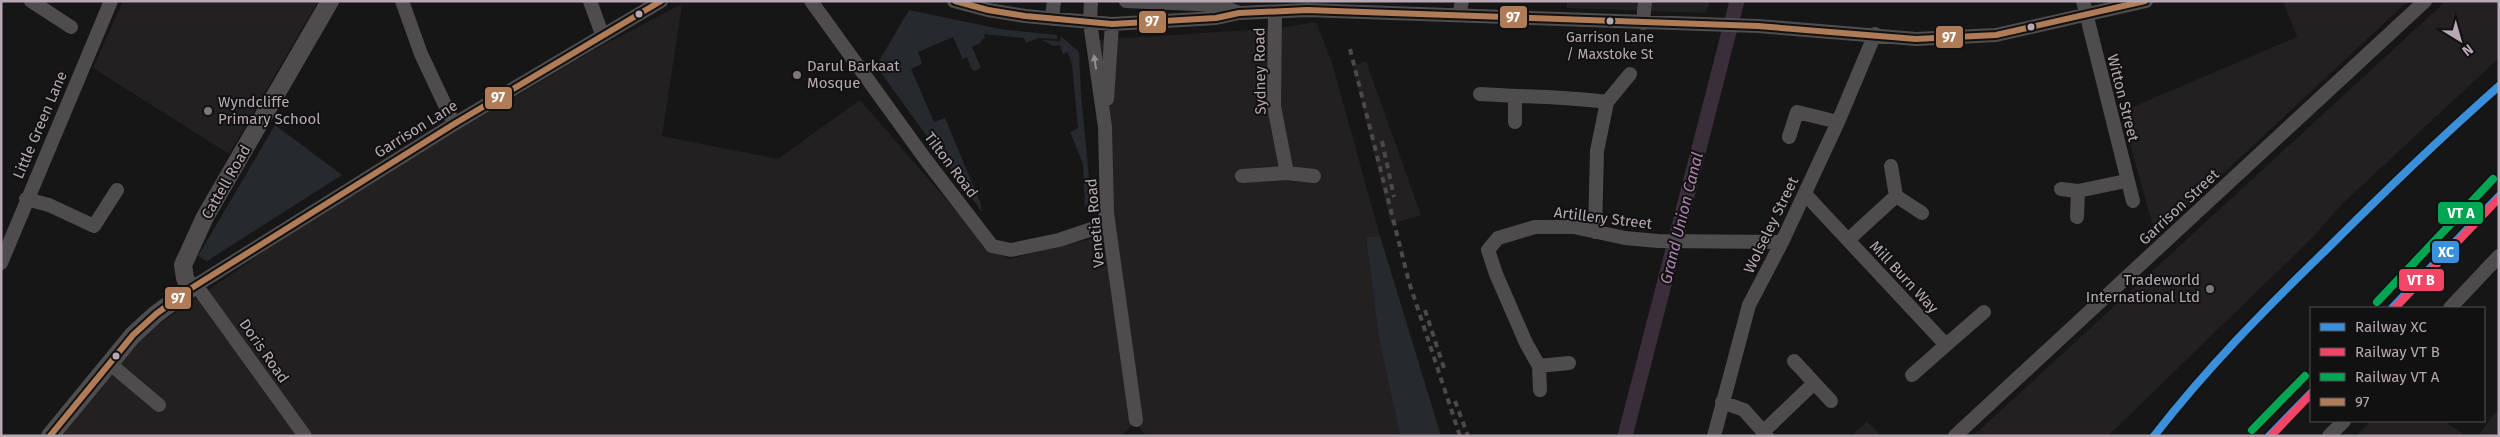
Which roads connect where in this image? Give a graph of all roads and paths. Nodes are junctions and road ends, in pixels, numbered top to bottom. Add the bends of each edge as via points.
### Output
1 (30, 1) edge
2 (111, 1) edge
3 (330, 1) edge
4 (402, 1) edge
5 (590, 1) edge
6 (661, 1) edge
7 (811, 1) edge
8 (954, 1) edge
9 (1054, 1) edge
10 (1090, 1) edge
11 (1126, 1) edge
12 (1644, 1) edge
13 (2083, 1) edge
14 (2146, 1) edge
15 (2425, 1) edge
16 (1197, 3) edge
17 (1461, 8) edge
18 (1276, 12) junction
19 (1238, 13) junction
20 (2086, 15) junction
21 (1052, 19) junction
22 (1090, 22) junction
23 (1643, 23) junction
24 (1112, 24) junction
25 (71, 27) dead end
26 (602, 34) junction
27 (1875, 34) junction
28 (1630, 74) dead end
29 (1480, 94) dead end
30 (1515, 96) junction
31 (1607, 102) junction
32 (1515, 122) dead end
33 (1838, 122) junction
34 (454, 124) junction
35 (1105, 127) junction
36 (1789, 137) dead end
37 (1891, 166) dead end
38 (1287, 173) junction
39 (1242, 176) dead end
40 (1314, 176) dead end
41 (2126, 181) junction
42 (2061, 189) dead end
43 (117, 190) dead end
44 (2078, 191) junction
45 (1805, 194) junction
46 (1896, 196) junction
47 (26, 199) junction
48 (2133, 201) dead end
49 (1107, 213) junction
50 (1922, 214) dead end
51 (2077, 217) dead end
52 (1594, 232) junction
53 (1848, 240) junction
54 (1782, 242) junction
55 (2499, 256) edge
56 (1, 263) edge
57 (193, 287) junction
58 (2451, 307) edge
59 (1984, 312) dead end
60 (1946, 345) junction
61 (1794, 361) dead end
62 (109, 363) junction
63 (1569, 363) dead end
64 (1540, 366) junction
65 (1912, 375) dead end
66 (1813, 384) junction
67 (1540, 390) dead end
68 (1831, 401) dead end
69 (1722, 402) junction
70 (159, 405) dead end
71 (1136, 420) dead end
72 (2343, 422) edge
73 (1765, 434) edge
74 (50, 436) edge
75 (305, 436) edge
76 (1714, 436) edge
77 (1955, 436) edge
78 (2329, 436) edge

1 - 25 street
2 - 47 street, Little Green Lane
3 - 57 main road, Cattell Road via 205,217 183,265 185,278
4 - 34 street via 421,54
5 - 26 street
6 - 26 street, Garrison Lane
7 - 49 street, Tilton Road via 992,246 1011,250 1059,240 1092,229 1102,223
8 - 21 street via 988,10
9 - 21 street
10 - 22 street, Venetia Road
11 - 16 street
12 - 23 street
13 - 20 street, Witton Street
14 - 20 street
15 - 77 street, Garrison Street
16 - 19 street via 1219,5
17 - 18 street
17 - 23 street
18 - 19 street
18 - 38 street, Sydney Road via 1274,106
19 - 24 street via 1216,18
20 - 27 street via 1996,35 1916,39
20 - 41 street, Witton Street
21 - 22 street
22 - 24 street
35 -> 22 street, Venetia Road
23 - 27 street
24 - 35 street
26 - 34 street, Garrison Lane
27 - 33 street, Wolseley Street
28 - 31 street
29 - 30 street
30 - 31 street via 1575,97
30 - 32 street
31 - 52 street via 1596,151
33 - 36 street via 1797,112
33 - 45 street, Wolseley Street
34 - 57 street, Garrison Lane
35 - 49 street, Venetia Road
37 - 46 street
38 - 39 street
38 - 40 street
41 - 44 street
41 - 48 street, Witton Street
42 - 44 street
43 - 47 street via 94,226
44 - 51 street
45 - 53 street, Mill Burn Way
45 - 54 street, Wolseley Street
46 - 50 street
46 - 53 street
47 - 56 street, Little Green Lane
49 - 71 street, Venetia Road
52 - 54 street, Artillery Street via 1658,241
52 - 64 street, Artillery Street via 1574,227 1535,227 1498,238 1488,250 1522,334
53 - 60 street, Mill Burn Way
54 - 69 street, Wolseley Street via 1749,305
55 - 58 street
57 - 62 main road via 156,314
57 - 75 street, Doris Road
59 - 60 street
60 - 65 street
61 - 66 street
62 - 70 street
62 - 74 main road
63 - 64 street
64 - 67 street, Artillery Street
66 - 68 street
66 - 73 street
69 - 73 street via 1744,410
69 - 76 street, Wolseley Street
72 - 78 street

